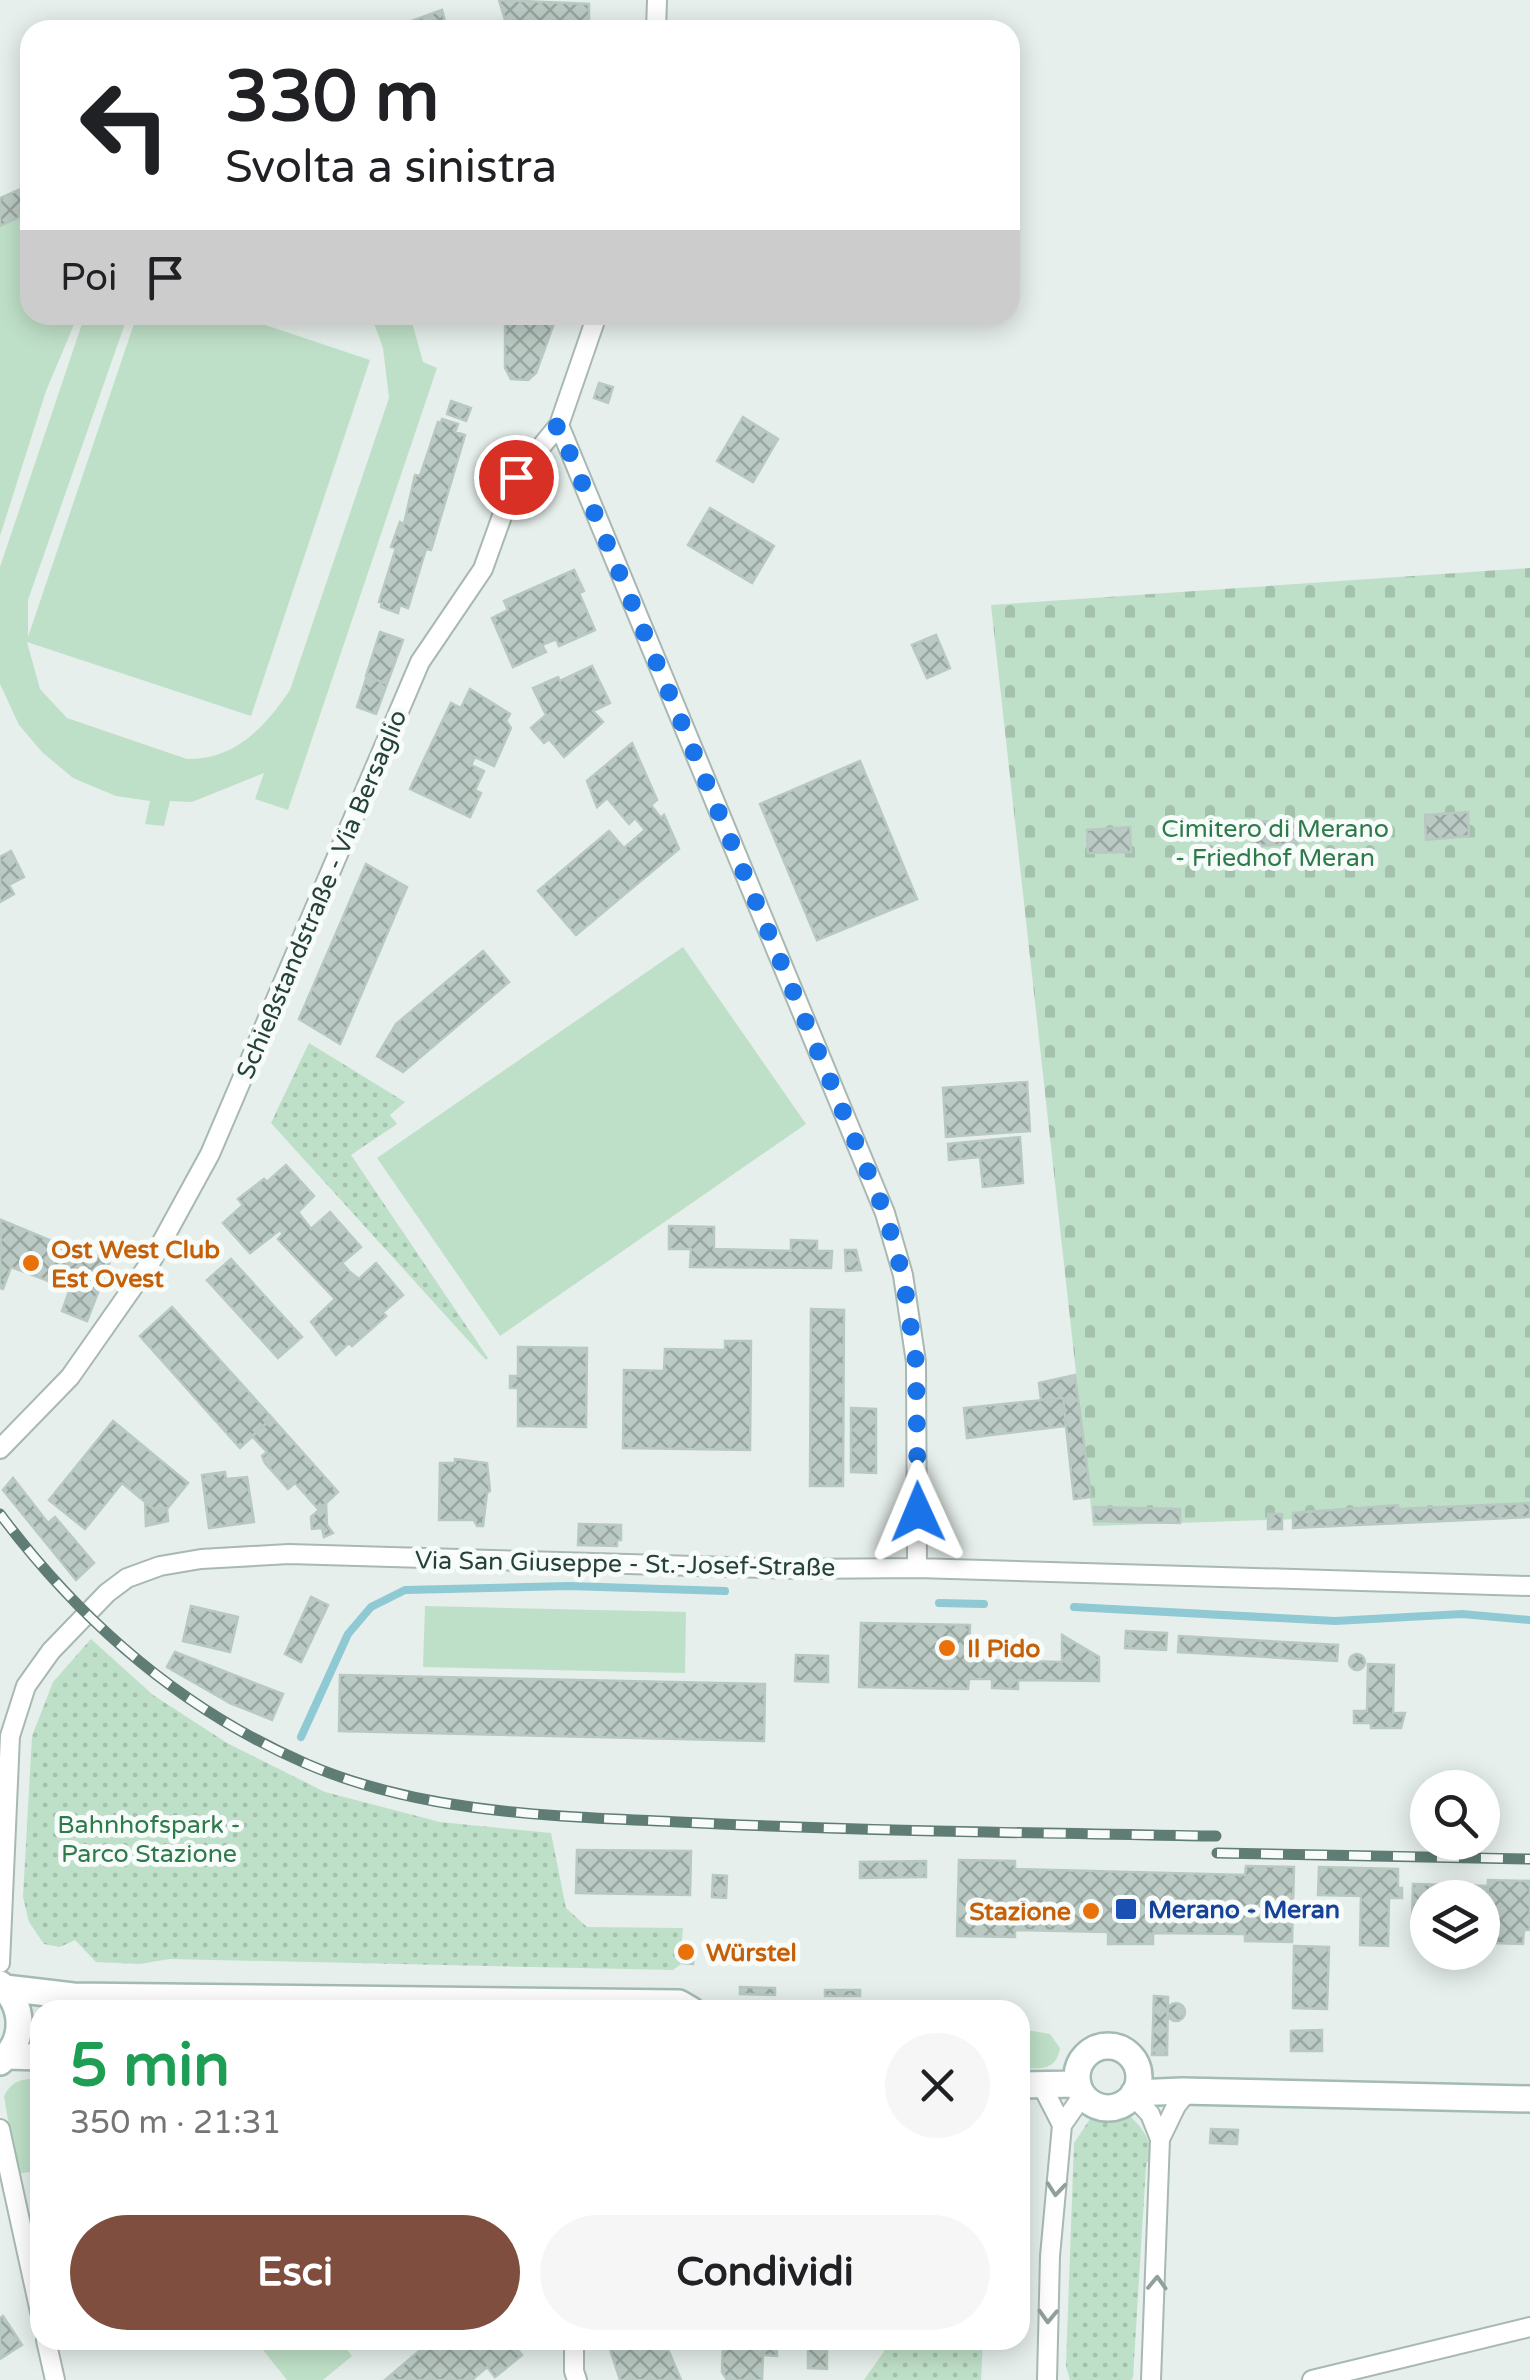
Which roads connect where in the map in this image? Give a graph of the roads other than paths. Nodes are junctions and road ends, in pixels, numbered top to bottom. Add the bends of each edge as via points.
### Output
1 (593, 325) edge
2 (558, 425) junction
3 (0, 1448) edge
4 (917, 1568) junction
5 (1530, 1586) edge
6 (2, 1978) edge
7 (144, 2000) edge
8 (30, 2058) edge
9 (4, 2059) edge
10 (1031, 2085) edge
11 (1134, 2086) junction
12 (1080, 2090) junction
13 (1185, 2091) junction
14 (1529, 2099) edge
15 (1062, 2125) junction
16 (0, 2129) edge
17 (1160, 2139) junction
18 (30, 2266) edge
19 (1530, 2326) edge
20 (48, 2350) edge
21 (574, 2350) edge
22 (1153, 2374) edge
23 (55, 2380) edge
24 (577, 2380) edge
25 (1047, 2380) edge
26 (1170, 2380) edge
27 (1312, 2380) edge

1 - 2 street, Schießstandstraße - Via Bersaglio
2 - 3 street, Schießstandstraße - Via Bersaglio via 516,477 483,568 420,662 183,1204 70,1376
2 - 4 street via 885,1213 916,1362
4 - 5 street, Via San Giuseppe - St.-Josef-Straße
4 - 6 street, Via San Giuseppe - St.-Josef-Straße via 271,1555 201,1559 128,1578 51,1651 26,1686 10,1736
6 - 7 street via 74,1996
6 - 9 street via 20,2022
8 - 9 street
10 - 12 street
10 - 15 street
11 - 12 street via 1120,2105 1105,2108
11 - 12 street via 1133,2060 1101,2047 1078,2068
11 - 13 street via 1158,2083
11 - 17 street
12 - 15 street
13 - 14 street
13 - 17 street
15 -> 25 street
16 - 18 street
22 -> 17 street
19 - 27 street
20 - 23 street
21 - 24 street
22 - 26 street

